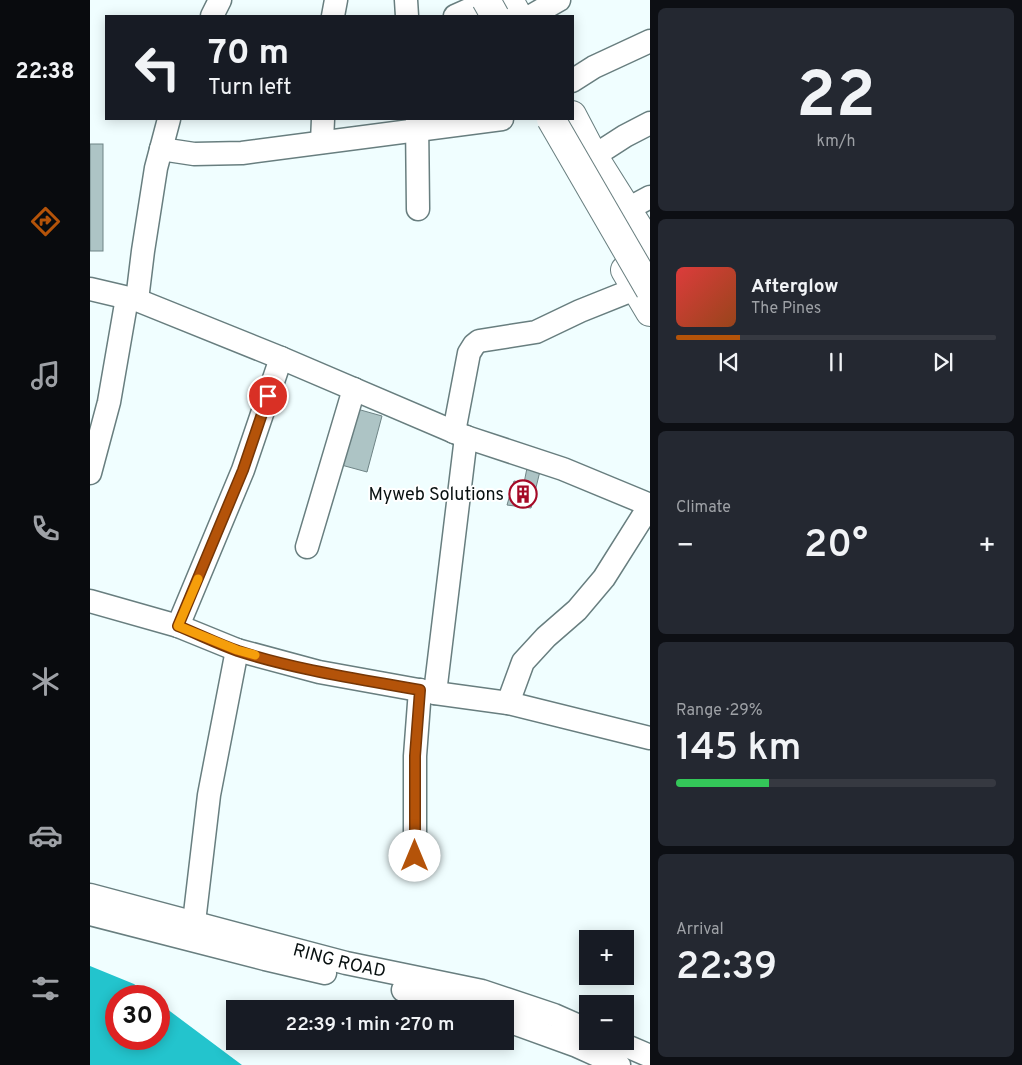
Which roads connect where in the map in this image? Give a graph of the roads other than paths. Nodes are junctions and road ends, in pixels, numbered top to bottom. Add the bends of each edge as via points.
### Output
1 (336, 0) edge
2 (406, 0) edge
3 (509, 0) edge
4 (559, 0) edge
5 (333, 15) edge
6 (407, 15) edge
7 (517, 15) edge
8 (534, 15) edge
9 (650, 41) edge
10 (574, 79) edge
11 (574, 119) edge
12 (169, 120) edge
13 (323, 120) edge
14 (485, 120) edge
15 (540, 120) edge
16 (553, 120) edge
17 (650, 122) edge
18 (418, 124) edge
19 (322, 142) junction
20 (161, 149) junction
21 (594, 156) junction
22 (569, 171) junction
23 (638, 203) edge
24 (418, 209) dead end
25 (600, 225) junction
26 (650, 246) edge
27 (645, 287) edge
28 (90, 289) edge
29 (132, 299) junction
30 (650, 312) edge
31 (280, 358) junction
32 (354, 389) junction
33 (460, 434) junction
34 (90, 473) edge
35 (650, 505) edge
36 (307, 547) dead end
37 (90, 601) edge
38 (178, 626) junction
39 (237, 650) junction
40 (427, 692) junction
41 (508, 704) junction
42 (650, 738) edge
43 (415, 856) dead end
44 (90, 895) edge
45 (90, 914) edge
46 (194, 922) junction
47 (443, 1000) edge
48 (514, 1023) edge
49 (579, 1026) edge
50 (634, 1049) edge
51 (650, 1056) edge
52 (619, 1065) edge

1 - 5 street
2 - 6 street
3 - 7 main road
4 - 8 street
9 - 10 street
11 - 21 main road
12 - 20 street
13 - 19 street
14 - 18 street
15 - 22 main road
16 - 27 main road, bridge
17 - 21 street
18 - 19 street
18 - 24 street
19 - 20 street via 242,153 194,154
20 - 29 street
21 - 22 street
21 - 23 main road
22 - 25 main road
23 - 25 street
23 - 26 main road
25 - 27 main road
27 - 30 main road
27 - 33 street via 580,311 536,332 479,341 469,353
28 - 29 street
29 - 31 street
29 - 34 street
31 - 32 street
31 - 38 street via 243,470
32 - 33 street
32 - 36 street
33 - 35 street via 563,469
33 - 40 street
35 - 41 street via 604,578 577,610 523,662
37 - 38 street
38 - 39 street
39 - 40 street via 319,672
39 - 46 street via 209,794
40 - 41 street
40 - 43 street via 415,756
41 - 42 street
44 - 46 street, RING ROAD
45 - 47 street, RING ROAD
46 - 49 street, RING ROAD via 346,963 482,991
48 - 52 street
50 - 51 street

